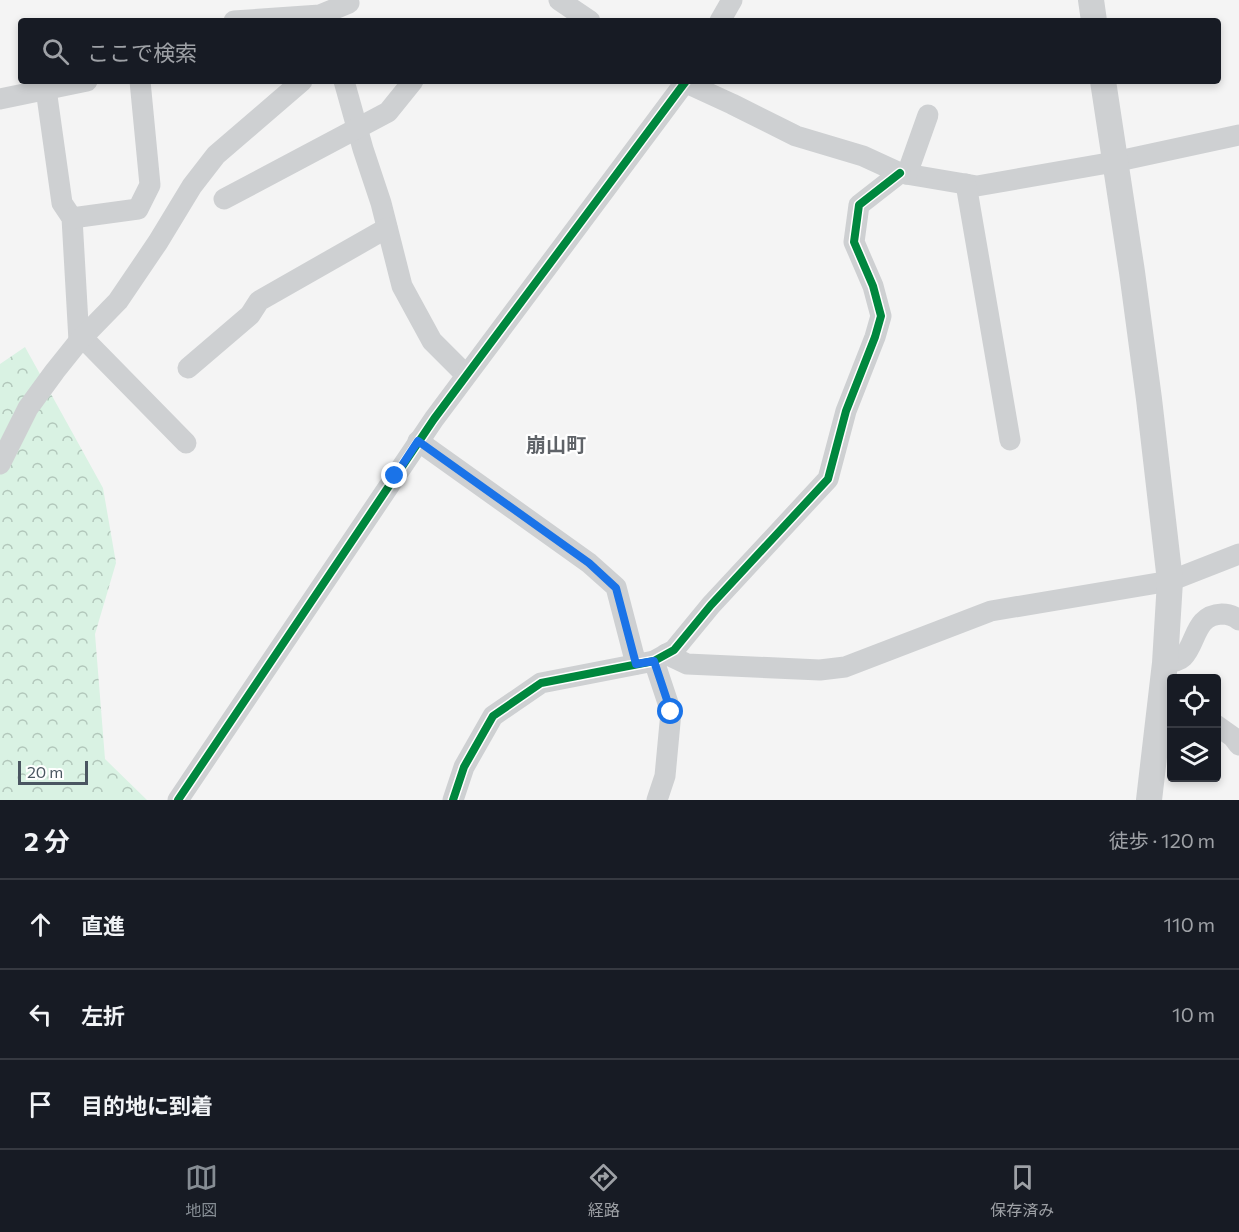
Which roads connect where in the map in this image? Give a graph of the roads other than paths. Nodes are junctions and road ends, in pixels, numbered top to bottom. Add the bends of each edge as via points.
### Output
1 (559, 0) edge
2 (732, 0) edge
3 (1091, 0) edge
4 (347, 8) edge
5 (277, 18) edge
6 (586, 18) edge
7 (722, 18) edge
8 (1094, 18) edge
9 (72, 84) edge
10 (140, 84) edge
11 (299, 84) edge
12 (345, 84) edge
13 (411, 84) edge
14 (683, 84) edge
15 (688, 84) edge
16 (1102, 84) edge
17 (46, 89) junction
18 (0, 99) edge
19 (928, 115) dead end
20 (357, 129) junction
21 (1239, 135) edge
22 (1114, 162) junction
23 (904, 174) junction
24 (966, 184) junction
25 (224, 199) dead end
26 (72, 218) junction
27 (387, 228) junction
28 (80, 339) junction
29 (188, 368) dead end
30 (466, 375) junction
31 (1010, 440) dead end
32 (418, 441) junction
33 (186, 443) dead end
34 (0, 464) edge
35 (1239, 555) edge
36 (1170, 581) junction
37 (1239, 620) edge
38 (652, 659) junction
39 (1165, 663) junction
40 (1167, 698) edge
41 (1221, 728) edge
42 (1239, 745) edge
43 (178, 800) edge
44 (453, 800) edge
45 (657, 800) edge
46 (1149, 800) edge

1 - 6 street
2 - 7 street
3 - 8 street
4 - 5 street via 320,15
9 - 17 street
10 - 26 street via 150,186 138,209
11 - 28 street via 216,155 117,301
12 - 20 street
13 - 20 street via 388,112
14 - 30 street
15 - 23 street via 796,136 863,156
16 - 22 street
17 - 18 street
17 - 26 street via 62,203
19 - 23 street
20 - 25 street
20 - 27 street
21 - 22 street
22 - 24 street via 977,186
22 - 36 street via 1149,399
23 - 24 street
23 - 38 street via 859,205 854,242 881,316 846,411 828,479 674,650
24 - 31 street
26 - 28 street
27 - 29 street via 259,301 250,315
27 - 30 street via 402,286 432,341
28 - 33 street
28 - 34 street via 28,408
30 - 32 street
32 - 38 street via 589,563 616,588
32 - 43 street
35 - 36 street
36 - 38 street via 991,611 845,667 820,670
36 - 39 street
37 - 39 street via 1226,614 1206,619 1184,656
38 - 44 street via 541,683 493,716 464,767
38 - 45 street via 671,712 665,776
39 - 40 street
40 - 46 street
41 - 42 street

